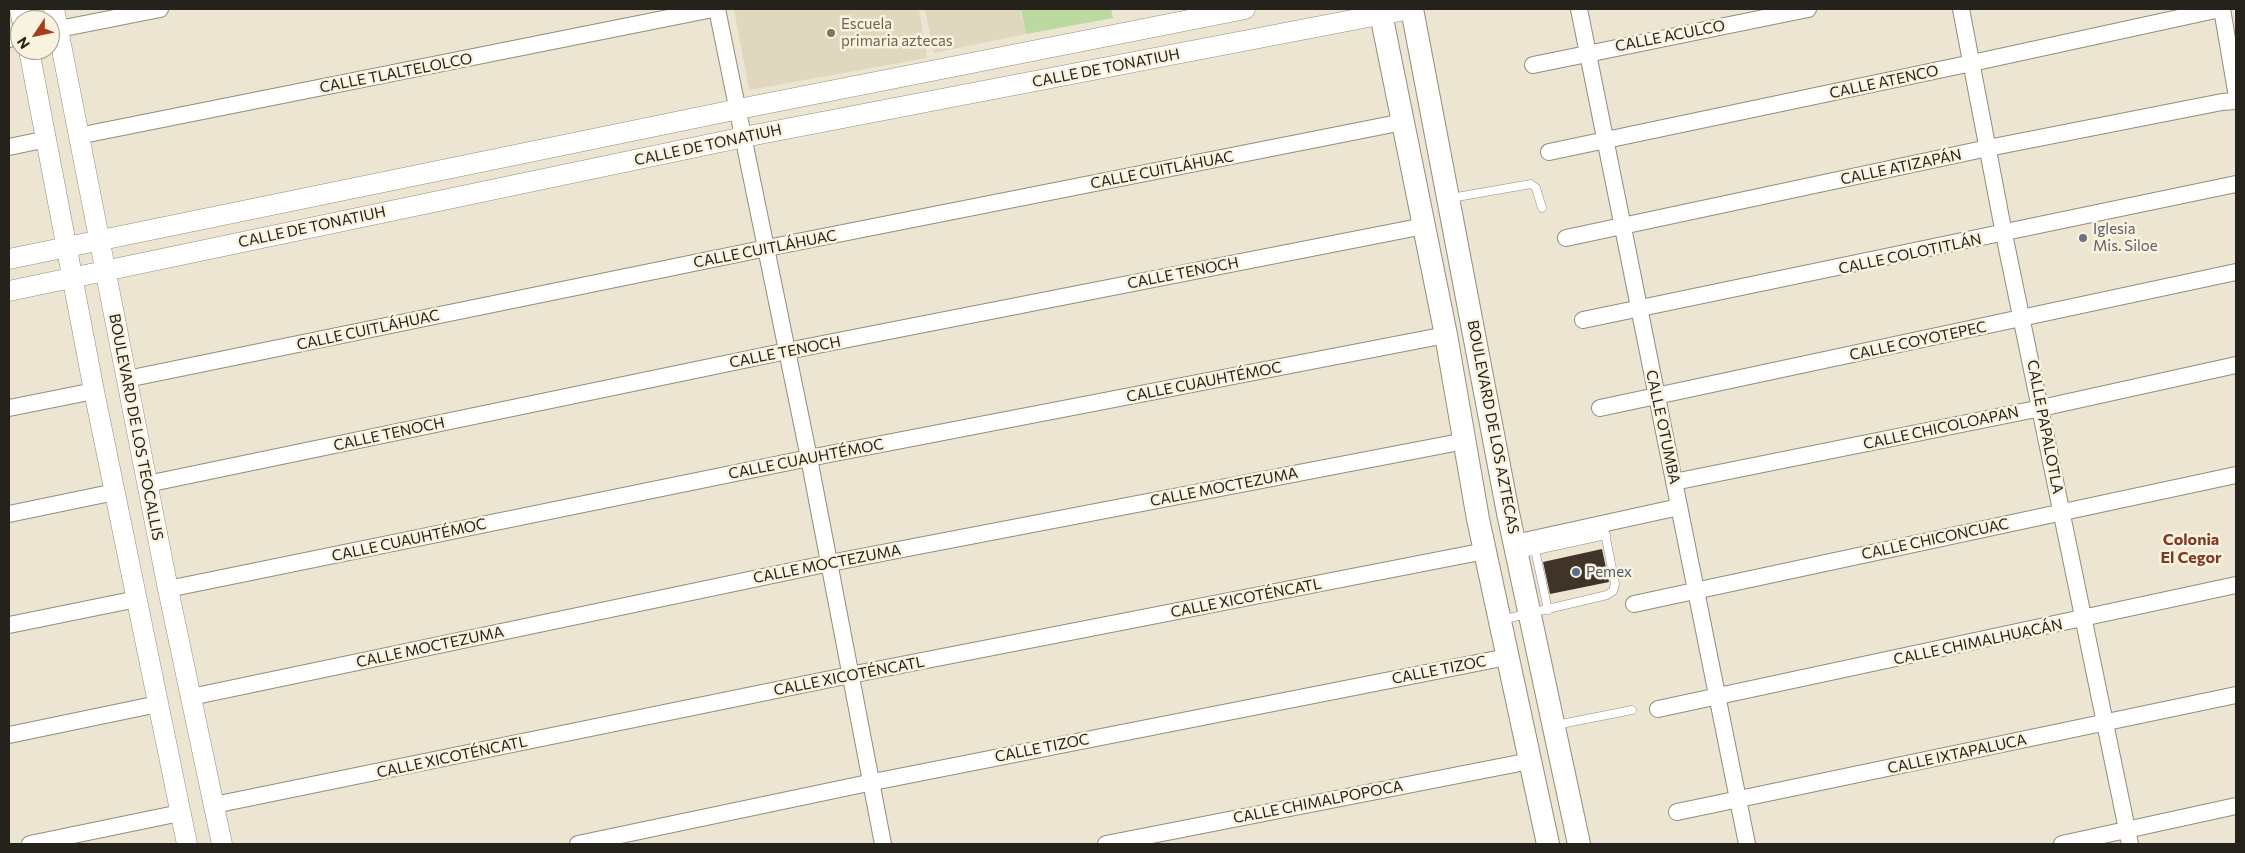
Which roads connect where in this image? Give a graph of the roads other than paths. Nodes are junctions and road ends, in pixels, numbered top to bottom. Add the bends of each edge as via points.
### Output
1 (160, 9) edge
2 (715, 9) edge
3 (1245, 9) edge
4 (1411, 9) edge
5 (1579, 9) edge
6 (1808, 9) edge
7 (1961, 9) edge
8 (2221, 9) edge
9 (1381, 12) edge
10 (60, 29) edge
11 (60, 35) edge
12 (1588, 53) junction
13 (31, 60) edge
14 (1972, 64) junction
15 (1533, 65) dead end
16 (2236, 91) edge
17 (2236, 101) edge
18 (738, 109) junction
19 (1403, 122) junction
20 (78, 136) junction
21 (744, 137) junction
22 (47, 139) junction
23 (1606, 140) junction
24 (9, 147) edge
25 (1988, 148) junction
26 (1549, 152) dead end
27 (2236, 184) edge
28 (1449, 198) junction
29 (1542, 208) dead end
30 (1424, 226) junction
31 (1622, 226) junction
32 (2004, 234) junction
33 (1566, 238) dead end
34 (98, 240) junction
35 (68, 248) junction
36 (767, 248) junction
37 (9, 259) edge
38 (105, 271) junction
39 (2236, 272) edge
40 (74, 279) junction
41 (9, 291) edge
42 (1639, 310) junction
43 (2023, 318) junction
44 (1583, 320) dead end
45 (1446, 335) junction
46 (787, 351) junction
47 (2236, 365) edge
48 (127, 379) junction
49 (94, 391) junction
50 (1657, 396) junction
51 (9, 408) edge
52 (1600, 408) dead end
53 (2041, 408) junction
54 (1465, 441) junction
55 (809, 458) junction
56 (2236, 475) edge
57 (1674, 482) junction
58 (147, 484) junction
59 (115, 492) junction
60 (1679, 507) junction
61 (2061, 512) junction
62 (1508, 513) junction
63 (9, 514) edge
64 (1478, 519) junction
65 (1605, 529) junction
66 (1525, 546) junction
67 (1485, 551) junction
68 (830, 563) junction
69 (2236, 585) edge
70 (168, 589) junction
71 (1697, 590) junction
72 (137, 599) junction
73 (1634, 604) dead end
74 (1539, 611) junction
75 (2084, 619) junction
76 (1499, 620) junction
77 (9, 625) edge
78 (1507, 657) junction
79 (850, 676) junction
80 (2236, 695) edge
81 (191, 697) junction
82 (1719, 697) junction
83 (158, 704) junction
84 (1658, 709) dead end
85 (1632, 710) dead end
86 (2106, 723) junction
87 (1554, 725) junction
88 (9, 735) edge
89 (1530, 761) junction
90 (872, 782) junction
91 (1738, 799) junction
92 (214, 806) junction
93 (2236, 806) edge
94 (1678, 812) dead end
95 (180, 813) junction
96 (2128, 838) edge
97 (30, 844) edge
98 (187, 844) edge
99 (222, 844) edge
100 (578, 844) edge
101 (883, 844) edge
102 (1106, 844) edge
103 (1548, 844) edge
104 (1579, 844) edge
105 (1747, 844) edge
106 (2062, 844) edge

1 - 10 street
2 - 18 street
2 - 20 street, CALLE TLALTELOLCO
3 - 18 street, CALLE DE TONATIUH
4 - 9 street, CALLE DE TONATIUH
4 - 28 main road, BOULEVARD DE LOS AZTECAS
5 - 12 street, CALLE OTUMBA
6 - 12 street, CALLE ACULCO
7 - 14 street, CALLE PAPALOTLA
8 - 14 street, CALLE ATENCO
8 - 16 street
9 - 19 main road, BOULEVARD DE LOS AZTECAS
9 - 21 street, CALLE DE TONATIUH
11 - 20 street, BOULEVARD DE LOS TEOCALLIS
12 - 15 street, CALLE ACULCO
12 - 23 street, CALLE OTUMBA
13 - 22 street
14 - 23 street, CALLE ATENCO
14 - 25 street, CALLE PAPALOTLA
17 - 25 street, CALLE ATIZAPÁN
18 - 21 street
18 - 34 street, CALLE DE TONATIUH
19 - 30 main road, BOULEVARD DE LOS AZTECAS
19 - 36 street, CALLE CUITLÁHUAC
20 - 34 street, BOULEVARD DE LOS TEOCALLIS
21 - 36 street
21 - 38 street, CALLE DE TONATIUH
22 - 24 street
22 - 35 street
23 - 26 street, CALLE ATENCO
23 - 31 street, CALLE OTUMBA
25 - 31 street, CALLE ATIZAPÁN
25 - 32 street, CALLE PAPALOTLA
27 - 32 street, CALLE COLOTITLÁN
28 - 29 lane via 1532,184
28 - 62 main road, BOULEVARD DE LOS AZTECAS
30 - 45 main road, BOULEVARD DE LOS AZTECAS
30 - 46 street, CALLE TENOCH
31 - 33 street, CALLE ATIZAPÁN
31 - 42 street, CALLE OTUMBA
32 - 42 street, CALLE COLOTITLÁN
32 - 43 street, CALLE PAPALOTLA
34 - 35 street, CALLE DE TONATIUH
34 - 38 street, BOULEVARD DE LOS TEOCALLIS
35 - 37 street, CALLE DE TONATIUH
35 - 40 street
36 - 46 street
36 - 48 street, CALLE CUITLÁHUAC
38 - 40 street, CALLE DE TONATIUH
38 - 48 street, BOULEVARD DE LOS TEOCALLIS
39 - 43 street, CALLE COYOTEPEC
40 - 41 street, CALLE DE TONATIUH
40 - 49 street
42 - 44 street, CALLE COLOTITLÁN
42 - 50 street, CALLE OTUMBA
43 - 50 street, CALLE COYOTEPEC
43 - 53 street, CALLE PAPALOTLA
45 - 54 main road, BOULEVARD DE LOS AZTECAS
45 - 55 street, CALLE CUAUHTÉMOC
46 - 55 street
46 - 58 street, CALLE TENOCH
47 - 53 street, CALLE CHICOLOAPAN
48 - 58 street, BOULEVARD DE LOS TEOCALLIS
49 - 51 street
49 - 59 street
50 - 52 street, CALLE COYOTEPEC
50 - 57 street, CALLE OTUMBA
53 - 57 street, CALLE CHICOLOAPAN
53 - 61 street, CALLE PAPALOTLA
54 - 64 main road, BOULEVARD DE LOS AZTECAS
54 - 68 street, CALLE MOCTEZUMA
55 - 68 street
55 - 70 street, CALLE CUAUHTÉMOC
56 - 61 street, CALLE CHICONCUAC
57 - 60 street, CALLE OTUMBA
58 - 70 street, BOULEVARD DE LOS TEOCALLIS
59 - 63 street
59 - 72 street
60 - 65 street
60 - 71 street, CALLE OTUMBA
61 - 71 street, CALLE CHICONCUAC
61 - 75 street, CALLE PAPALOTLA
62 - 64 main road
62 - 66 main road, BOULEVARD DE LOS AZTECAS
64 - 67 main road, BOULEVARD DE LOS AZTECAS
65 - 66 street
65 - 74 lane via 1615,584 1613,591
66 - 74 main road, BOULEVARD DE LOS AZTECAS
67 - 76 main road, BOULEVARD DE LOS AZTECAS
67 - 79 street, CALLE XICOTÉNCATL
68 - 79 street
68 - 81 street, CALLE MOCTEZUMA
69 - 75 street, CALLE CHIMALHUACÁN
70 - 81 street, BOULEVARD DE LOS TEOCALLIS
71 - 73 street, CALLE CHICONCUAC
71 - 82 street, CALLE OTUMBA
72 - 77 street
72 - 83 street
74 - 76 lane
74 - 87 main road, BOULEVARD DE LOS AZTECAS
75 - 82 street, CALLE CHIMALHUACÁN
75 - 86 street, CALLE PAPALOTLA
76 - 78 main road, BOULEVARD DE LOS AZTECAS
78 - 89 main road, BOULEVARD DE LOS AZTECAS
78 - 90 street, CALLE TIZOC
79 - 90 street
79 - 92 street, CALLE XICOTÉNCATL
80 - 86 street, CALLE IXTAPALUCA
81 - 92 street, BOULEVARD DE LOS TEOCALLIS
82 - 84 street, CALLE CHIMALHUACÁN
82 - 91 street, CALLE OTUMBA
83 - 88 street
83 - 95 street
85 - 87 lane
86 - 91 street, CALLE IXTAPALUCA
86 - 96 street, CALLE PAPALOTLA
87 - 104 main road, BOULEVARD DE LOS AZTECAS
89 - 102 street, CALLE CHIMALPOPOCA
89 - 103 main road, BOULEVARD DE LOS AZTECAS
90 - 100 street, CALLE TIZOC
90 - 101 street
91 - 94 street, CALLE IXTAPALUCA
91 - 105 street, CALLE OTUMBA
92 - 99 street, BOULEVARD DE LOS TEOCALLIS
93 - 96 street
95 - 97 street
95 - 98 street
96 - 106 street

